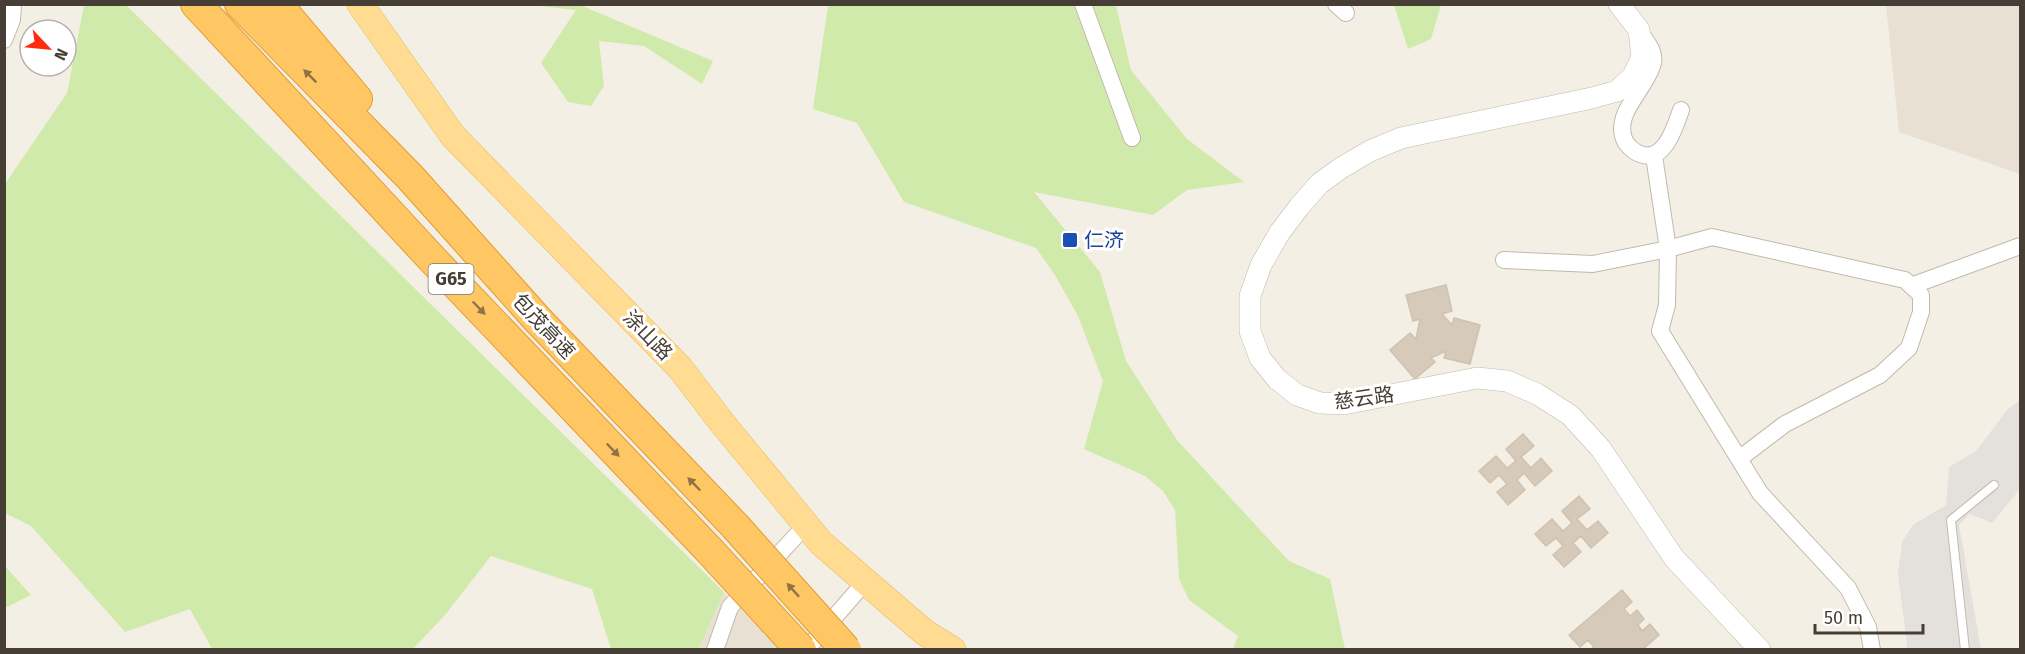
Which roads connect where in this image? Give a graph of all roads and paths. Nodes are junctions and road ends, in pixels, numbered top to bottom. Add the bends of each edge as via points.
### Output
1 (13, 4) edge
2 (178, 4) edge
3 (196, 4) edge
4 (240, 4) edge
5 (278, 4) edge
6 (360, 4) edge
7 (1083, 4) edge
8 (1619, 4) edge
9 (1639, 30) junction
10 (4, 40) edge
11 (1682, 110) dead end
12 (1131, 138) dead end
13 (1654, 156) junction
14 (2020, 246) edge
15 (1668, 249) junction
16 (1504, 260) dead end
17 (434, 261) junction
18 (493, 270) junction
19 (1911, 286) junction
20 (1739, 459) junction
21 (1994, 485) dead end
22 (806, 525) junction
23 (865, 582) junction
24 (715, 650) edge
25 (801, 650) edge
26 (806, 650) edge
27 (846, 650) edge
28 (953, 650) edge
29 (1760, 650) edge
30 (1872, 650) edge
31 (1965, 650) edge

1 - 10 street
2 - 17 highway
3 - 17 highway, 包茂高速 / G65
18 -> 4 highway, 包茂高速 / G65 via 410,177
5 - 18 highway
6 - 22 main road, 涂山路 via 453,136 680,368
7 - 12 street
8 - 9 street
9 - 13 street via 1651,48 1653,62 1623,123 1623,137 1637,153
9 - 29 street, 慈云路 via 1642,57 1633,76 1617,91 1401,138 1370,151 1320,184 1280,232 1261,265 1250,296 1250,330 1260,358 1277,379 1297,395 1320,403 1344,404 1477,378 1507,381 1537,394 1570,415 1601,449 1674,558
11 - 13 street via 1660,153
13 - 15 street
14 - 19 street
15 - 16 street via 1593,264
15 - 19 street via 1712,237 1905,280
15 - 20 street via 1667,305 1660,331
17 -> 25 highway, 包茂高速 / G65, bridge
27 -> 18 highway, 包茂高速 / G65, bridge via 735,526
19 - 20 street via 1921,295 1921,312 1909,348 1880,375 1785,424
20 - 30 street via 1760,493 1848,588 1868,627
21 - 31 lane via 1951,520
22 - 23 main road, 涂山路
22 - 24 street via 730,607
23 - 26 street
23 - 28 main road, 涂山路 via 924,632

